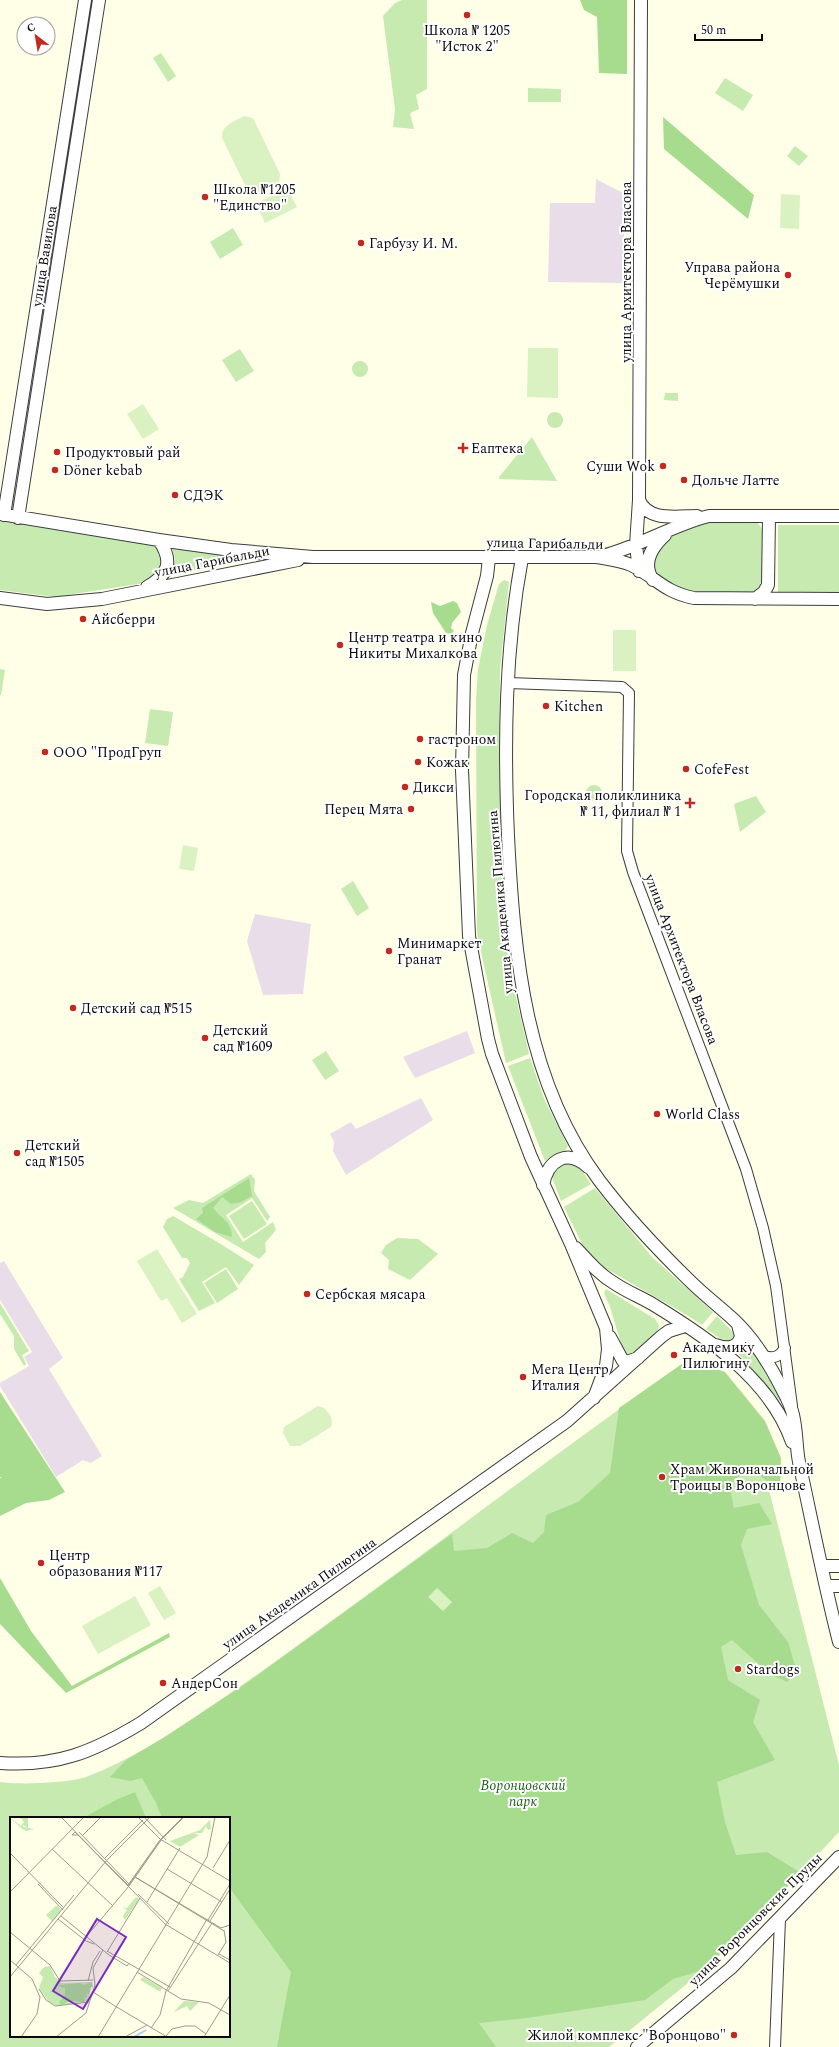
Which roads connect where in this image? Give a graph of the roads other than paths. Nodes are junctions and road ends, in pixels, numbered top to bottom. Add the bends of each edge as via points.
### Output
1 (85, 0) edge
2 (99, 0) edge
3 (642, 0) edge
4 (639, 500) junction
5 (2, 515) edge
6 (709, 516) junction
7 (769, 516) junction
8 (839, 516) edge
9 (18, 518) junction
10 (670, 530) junction
11 (159, 540) junction
12 (636, 545) junction
13 (313, 557) junction
14 (597, 557) junction
15 (489, 558) junction
16 (522, 558) junction
17 (639, 571) junction
18 (653, 580) junction
19 (141, 591) junction
20 (0, 598) edge
21 (755, 599) junction
22 (839, 599) edge
23 (508, 683) junction
24 (593, 1172) junction
25 (543, 1185) junction
26 (571, 1244) junction
27 (737, 1322) junction
28 (685, 1326) junction
29 (606, 1328) junction
30 (715, 1345) junction
31 (785, 1348) junction
32 (641, 1356) junction
33 (764, 1356) junction
34 (594, 1398) junction
35 (793, 1415) junction
36 (798, 1458) junction
37 (822, 1566) junction
38 (839, 1566) edge
39 (826, 1586) junction
40 (839, 1586) edge
41 (839, 1642) edge
42 (0, 1763) edge
43 (839, 1857) edge
44 (780, 1919) junction
45 (637, 2047) edge
46 (775, 2047) edge

1 - 5 street, улица Вавилова
2 - 9 street, улица Вавилова
3 - 4 street, улица Архитектора Власова
4 - 6 street via 644,509 652,514
4 - 12 street, улица Архитектора Власова
5 - 9 street, улица Гарибальди
6 - 7 street
6 - 10 street via 690,520
7 - 8 street
7 - 21 street via 768,585
9 - 11 street, улица Гарибальди
10 - 12 street
10 - 18 street via 650,554 647,567
11 - 13 street, улица Гарибальди via 231,550
11 - 19 street, улица Гарибальди via 168,556 167,566 163,576
12 - 14 street
12 - 17 street, улица Архитектора Власова
13 - 15 street, улица Гарибальди
13 - 19 street, улица Гарибальди
14 - 16 street, улица Гарибальди
14 - 17 street, улица Гарибальди via 622,561
15 - 16 street, улица Гарибальди
15 - 25 street, улица Академика Пилюгина via 464,675 462,784 469,936 492,1054
16 - 23 street, улица Академика Пилюгина via 513,619
17 - 18 street, улица Гарибальди
18 - 21 street, улица Гарибальди via 673,593 694,598
19 - 20 street, улица Гарибальди via 102,600 48,604
21 - 22 street, улица Гарибальди
23 - 24 street, улица Академика Пилюгина via 506,789 519,974 537,1053 549,1088 578,1148
23 - 31 street, улица Архитектора Власова via 622,687 629,694 627,851 746,1169 773,1272
24 - 25 street via 575,1158 561,1158 547,1169
24 - 27 street, улица Академика Пилюгина via 641,1233 692,1284
25 - 26 street, улица Академика Пилюгина
26 - 28 street, улица Академика Пилюгина via 614,1284 654,1305
26 - 29 street, улица Академика Пилюгина
27 - 30 street via 740,1342 730,1348
27 - 33 street, улица Академика Пилюгина
28 - 30 street, улица Академика Пилюгина
28 - 32 street, улица Академика Пилюгина via 669,1331
29 - 32 street via 623,1361 627,1362
29 - 34 street, улица Академика Пилюгина via 606,1366
30 - 36 street, улица Академика Пилюгина via 748,1375 771,1402 785,1425
31 - 33 street via 780,1356
31 - 35 street, улица Архитектора Власова
32 - 34 street, улица Академика Пилюгина
33 - 35 street, улица Академика Пилюгина
34 - 42 street, улица Академика Пилюгина via 561,1426 136,1727 82,1755 47,1762
35 - 36 street, улица Академика Пилюгина
36 - 37 street
37 - 38 street
37 - 39 street
39 - 40 street
39 - 41 street
43 - 44 street, улица Воронцовские Пруды
44 - 45 street, улица Воронцовские Пруды via 709,1988
44 - 46 street

